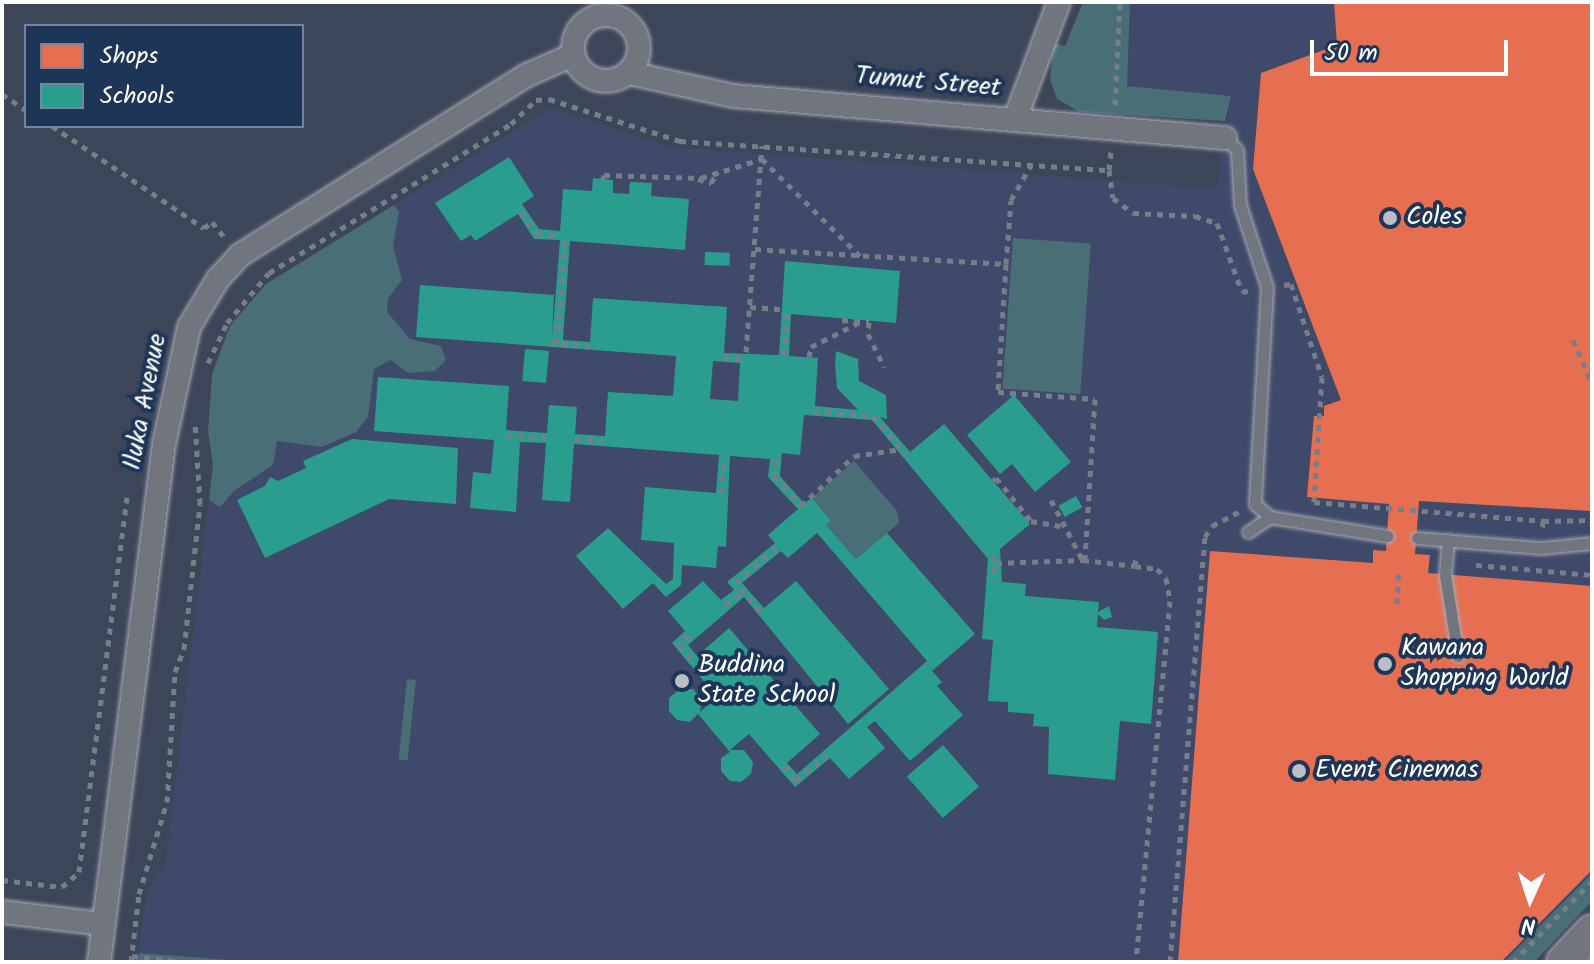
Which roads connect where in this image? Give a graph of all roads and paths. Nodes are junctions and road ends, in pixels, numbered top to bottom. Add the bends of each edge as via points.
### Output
1 (1059, 2) edge
2 (1120, 2) edge
3 (621, 9) edge
4 (573, 55) junction
5 (629, 73) junction
6 (2, 94) edge
7 (24, 109) edge
8 (1015, 119) junction
9 (55, 128) edge
10 (1113, 131) junction
11 (1225, 138) joint
12 (762, 146) junction
13 (762, 159) junction
14 (1031, 165) junction
15 (1109, 170) junction
16 (603, 179) dead end
17 (521, 211) dead end
18 (755, 249) junction
19 (240, 255) junction
20 (861, 258) junction
21 (1006, 264) junction
22 (1267, 287) junction
23 (750, 307) junction
24 (842, 320) dead end
25 (861, 322) junction
26 (1573, 340) dead end
27 (590, 346) dead end
28 (746, 352) dead end
29 (784, 355) dead end
30 (723, 357) dead end
31 (809, 357) dead end
32 (741, 358) dead end
33 (206, 366) dead end
34 (884, 367) dead end
35 (1592, 383) edge
36 (814, 411) dead end
37 (195, 412) dead end
38 (506, 435) dead end
39 (546, 438) dead end
40 (575, 439) dead end
41 (604, 441) dead end
42 (901, 449) junction
43 (906, 455) dead end
44 (724, 456) dead end
45 (775, 459) dead end
46 (993, 481) dead end
47 (721, 493) dead end
48 (127, 497) dead end
49 (1051, 500) dead end
50 (1255, 504) junction
51 (1270, 517) junction
52 (1592, 520) edge
53 (1543, 521) junction
54 (1065, 527) junction
55 (1248, 532) dead end
56 (1387, 536) dead end
57 (1417, 538) dead end
58 (1448, 540) junction
59 (1589, 545) edge
60 (777, 547) dead end
61 (1541, 548) junction
62 (993, 555) dead end
63 (1136, 557) dead end
64 (1084, 560) junction
65 (996, 563) junction
66 (1476, 565) dead end
67 (1135, 566) junction
68 (1399, 569) dead end
69 (1592, 575) edge
70 (996, 582) dead end
71 (743, 591) junction
72 (1397, 604) dead end
73 (725, 605) dead end
74 (760, 611) dead end
75 (689, 635) dead end
76 (1458, 656) dead end
77 (693, 659) dead end
78 (827, 755) dead end
79 (784, 766) dead end
80 (2, 880) edge
81 (1592, 881) edge
82 (2, 912) edge
83 (103, 924) junction
84 (1592, 931) edge
85 (132, 959) edge
86 (99, 962) edge
87 (183, 962) edge
88 (1136, 962) edge
89 (1170, 962) edge
90 (1513, 962) edge
91 (1563, 962) edge

1 - 8 street
2 - 10 path
3 - 4 street via 581,26
3 - 5 street via 640,47
4 - 5 street via 596,80 608,82
4 - 19 street, Iluka Avenue via 525,76
5 - 8 street, Tumut Street via 734,96
6 - 7 path
8 - 10 street, Tumut Street
9 - 19 path via 204,228 212,222
10 - 11 street, Tumut Street
10 - 15 path
11 - 22 lane via 1237,150 1240,205
12 - 13 path
12 - 14 path
12 - 33 path via 680,141 549,99 536,100 511,124 269,273 227,323
13 - 16 path via 698,179
13 - 18 path
13 - 20 path
14 - 15 path
14 - 21 path via 1011,200
15 - 22 path via 1113,198 1133,213 1195,216 1217,223 1242,292
17 - 27 path via 536,234 562,238 553,343
18 - 20 path
18 - 23 path
19 - 83 street, Iluka Avenue via 194,317 176,369
20 - 21 path
21 - 64 path via 998,392 1095,399
22 - 50 lane
22 - 53 path via 1291,284 1322,377 1314,502
23 - 28 path
23 - 29 path via 784,311
24 - 25 path
25 - 31 path via 811,347
25 - 34 path via 869,322 868,334
26 - 35 path
30 - 32 path
36 - 42 path via 873,416
37 - 85 path via 200,504 184,649 175,672 167,802 139,894
38 - 39 path
40 - 41 path
42 - 43 path
42 - 45 path via 854,456 801,506 775,476
44 - 47 path
46 - 54 path via 996,478 1031,521
48 - 80 path via 79,872 55,887
49 - 54 path
50 - 51 lane
50 - 89 path via 1212,526 1205,537
51 - 55 lane
51 - 56 lane
52 - 53 path
53 - 61 path
54 - 64 path
57 - 58 lane
58 - 61 lane
58 - 76 lane via 1445,575
59 - 61 lane
60 - 71 path via 736,583
62 - 65 path
63 - 67 path
64 - 65 path
64 - 67 path
65 - 70 path
66 - 69 path
67 - 88 path via 1157,569 1166,578 1170,601
68 - 72 path
71 - 73 path
71 - 74 path
75 - 77 path via 679,645
78 - 79 path via 796,781
81 - 90 path
82 - 83 street
83 - 86 street, Iluka Avenue
84 - 91 main road
85 - 87 path

